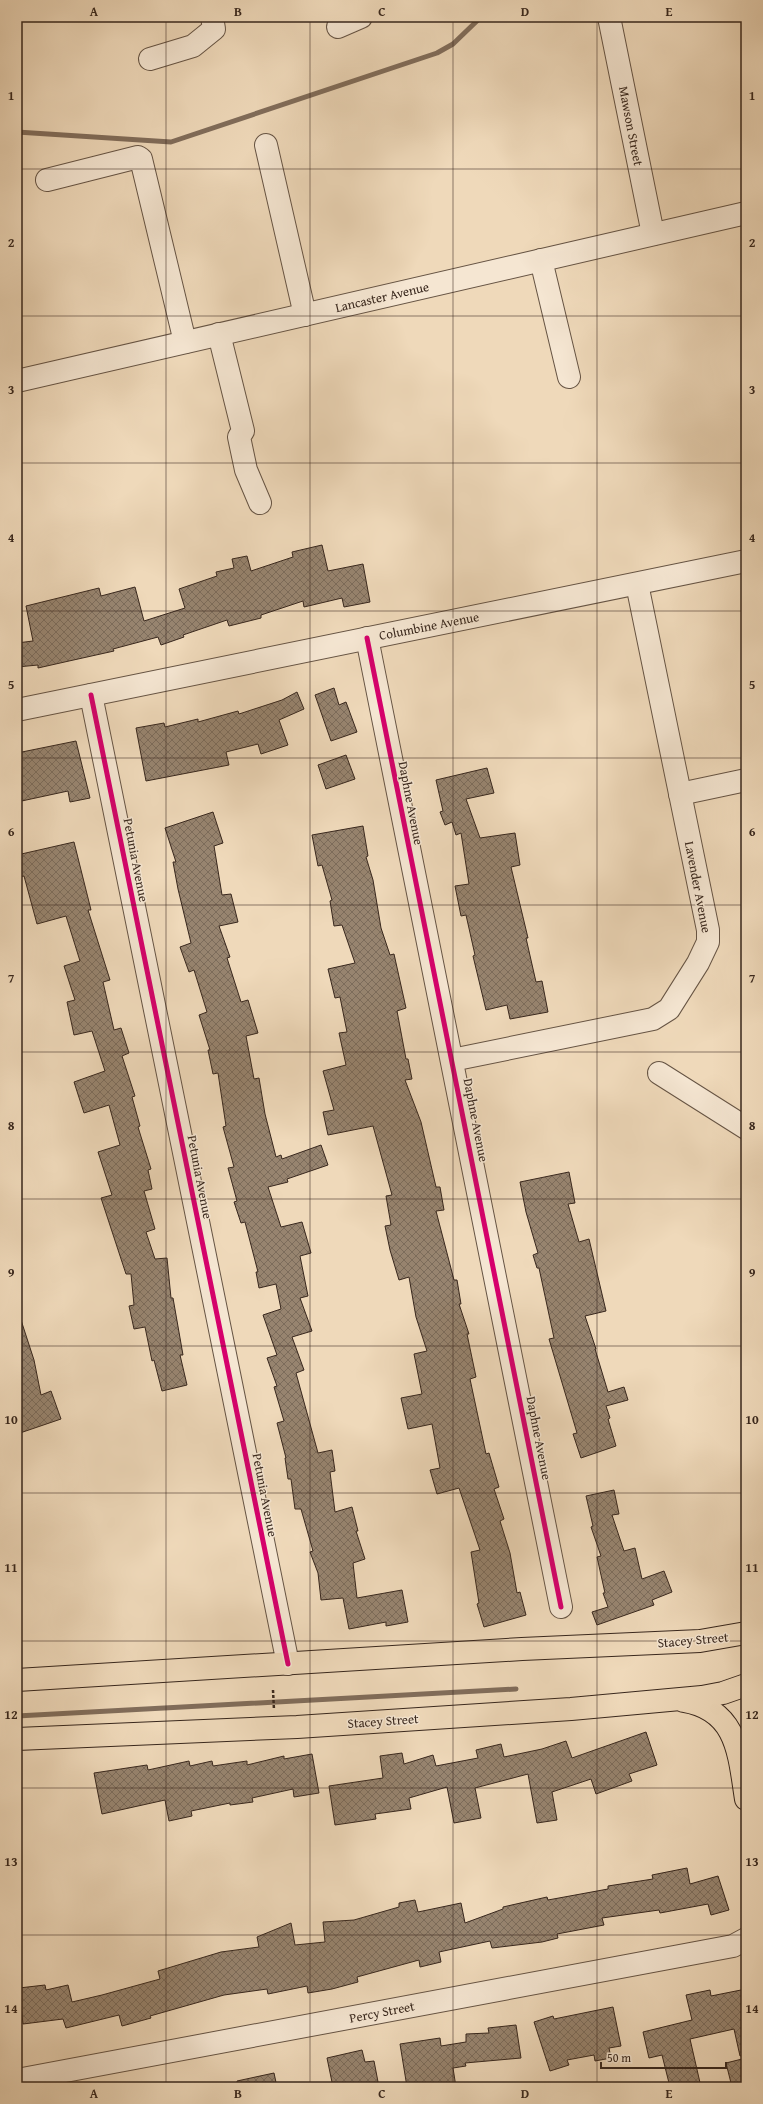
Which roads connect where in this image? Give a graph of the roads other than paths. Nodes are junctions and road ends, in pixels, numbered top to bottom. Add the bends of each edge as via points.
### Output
1 (212, 17) edge
2 (362, 17) edge
3 (609, 17) edge
4 (338, 27) dead end
5 (150, 59) dead end
6 (266, 145) dead end
7 (47, 180) dead end
8 (746, 213) edge
9 (653, 234) junction
10 (542, 260) junction
11 (305, 315) junction
12 (219, 334) junction
13 (185, 342) junction
14 (18, 376) edge
15 (569, 377) dead end
16 (260, 503) dead end
17 (746, 561) edge
18 (637, 584) junction
19 (367, 638) junction
20 (91, 695) junction
21 (17, 710) edge
22 (746, 780) edge
23 (680, 794) junction
24 (452, 1060) junction
25 (659, 1073) dead end
26 (746, 1128) edge
27 (561, 1607) dead end
28 (746, 1633) edge
29 (288, 1664) junction
30 (17, 1680) edge
31 (746, 1685) edge
32 (680, 1700) junction
33 (17, 1739) edge
34 (746, 1799) edge
35 (746, 1939) edge
36 (17, 2080) edge

1 - 5 street via 214,29 193,46
2 - 4 street
3 - 9 street, Mawson Street
6 - 11 street
7 - 13 street via 114,162 138,157 141,159
8 - 9 street, Lancaster Avenue
9 - 10 street, Lancaster Avenue
10 - 11 street, Lancaster Avenue
10 - 15 street
11 - 12 street, Lancaster Avenue
12 - 13 street, Lancaster Avenue
12 - 16 street via 242,431 239,437 246,470
13 - 14 street, Lancaster Avenue
17 - 18 street, Columbine Avenue
18 - 19 street, Columbine Avenue
18 - 23 street, Lavender Avenue
19 - 20 street, Columbine Avenue
19 - 24 street, Daphne Avenue
20 - 21 street, Columbine Avenue
20 - 29 street, Petunia Avenue
22 - 23 street
23 - 24 street, Lavender Avenue via 708,930 708,942 698,963 668,1009 658,1017 645,1022
24 - 27 street, Daphne Avenue
25 - 26 street
28 - 29 highway, Stacey Street via 700,1641
29 - 30 highway, Stacey Street
31 - 32 highway, Stacey Street via 723,1693
32 - 33 highway, Stacey Street via 297,1727
32 - 34 highway via 705,1707 730,1729 737,1749
35 - 36 street, Percy Street via 733,1946

